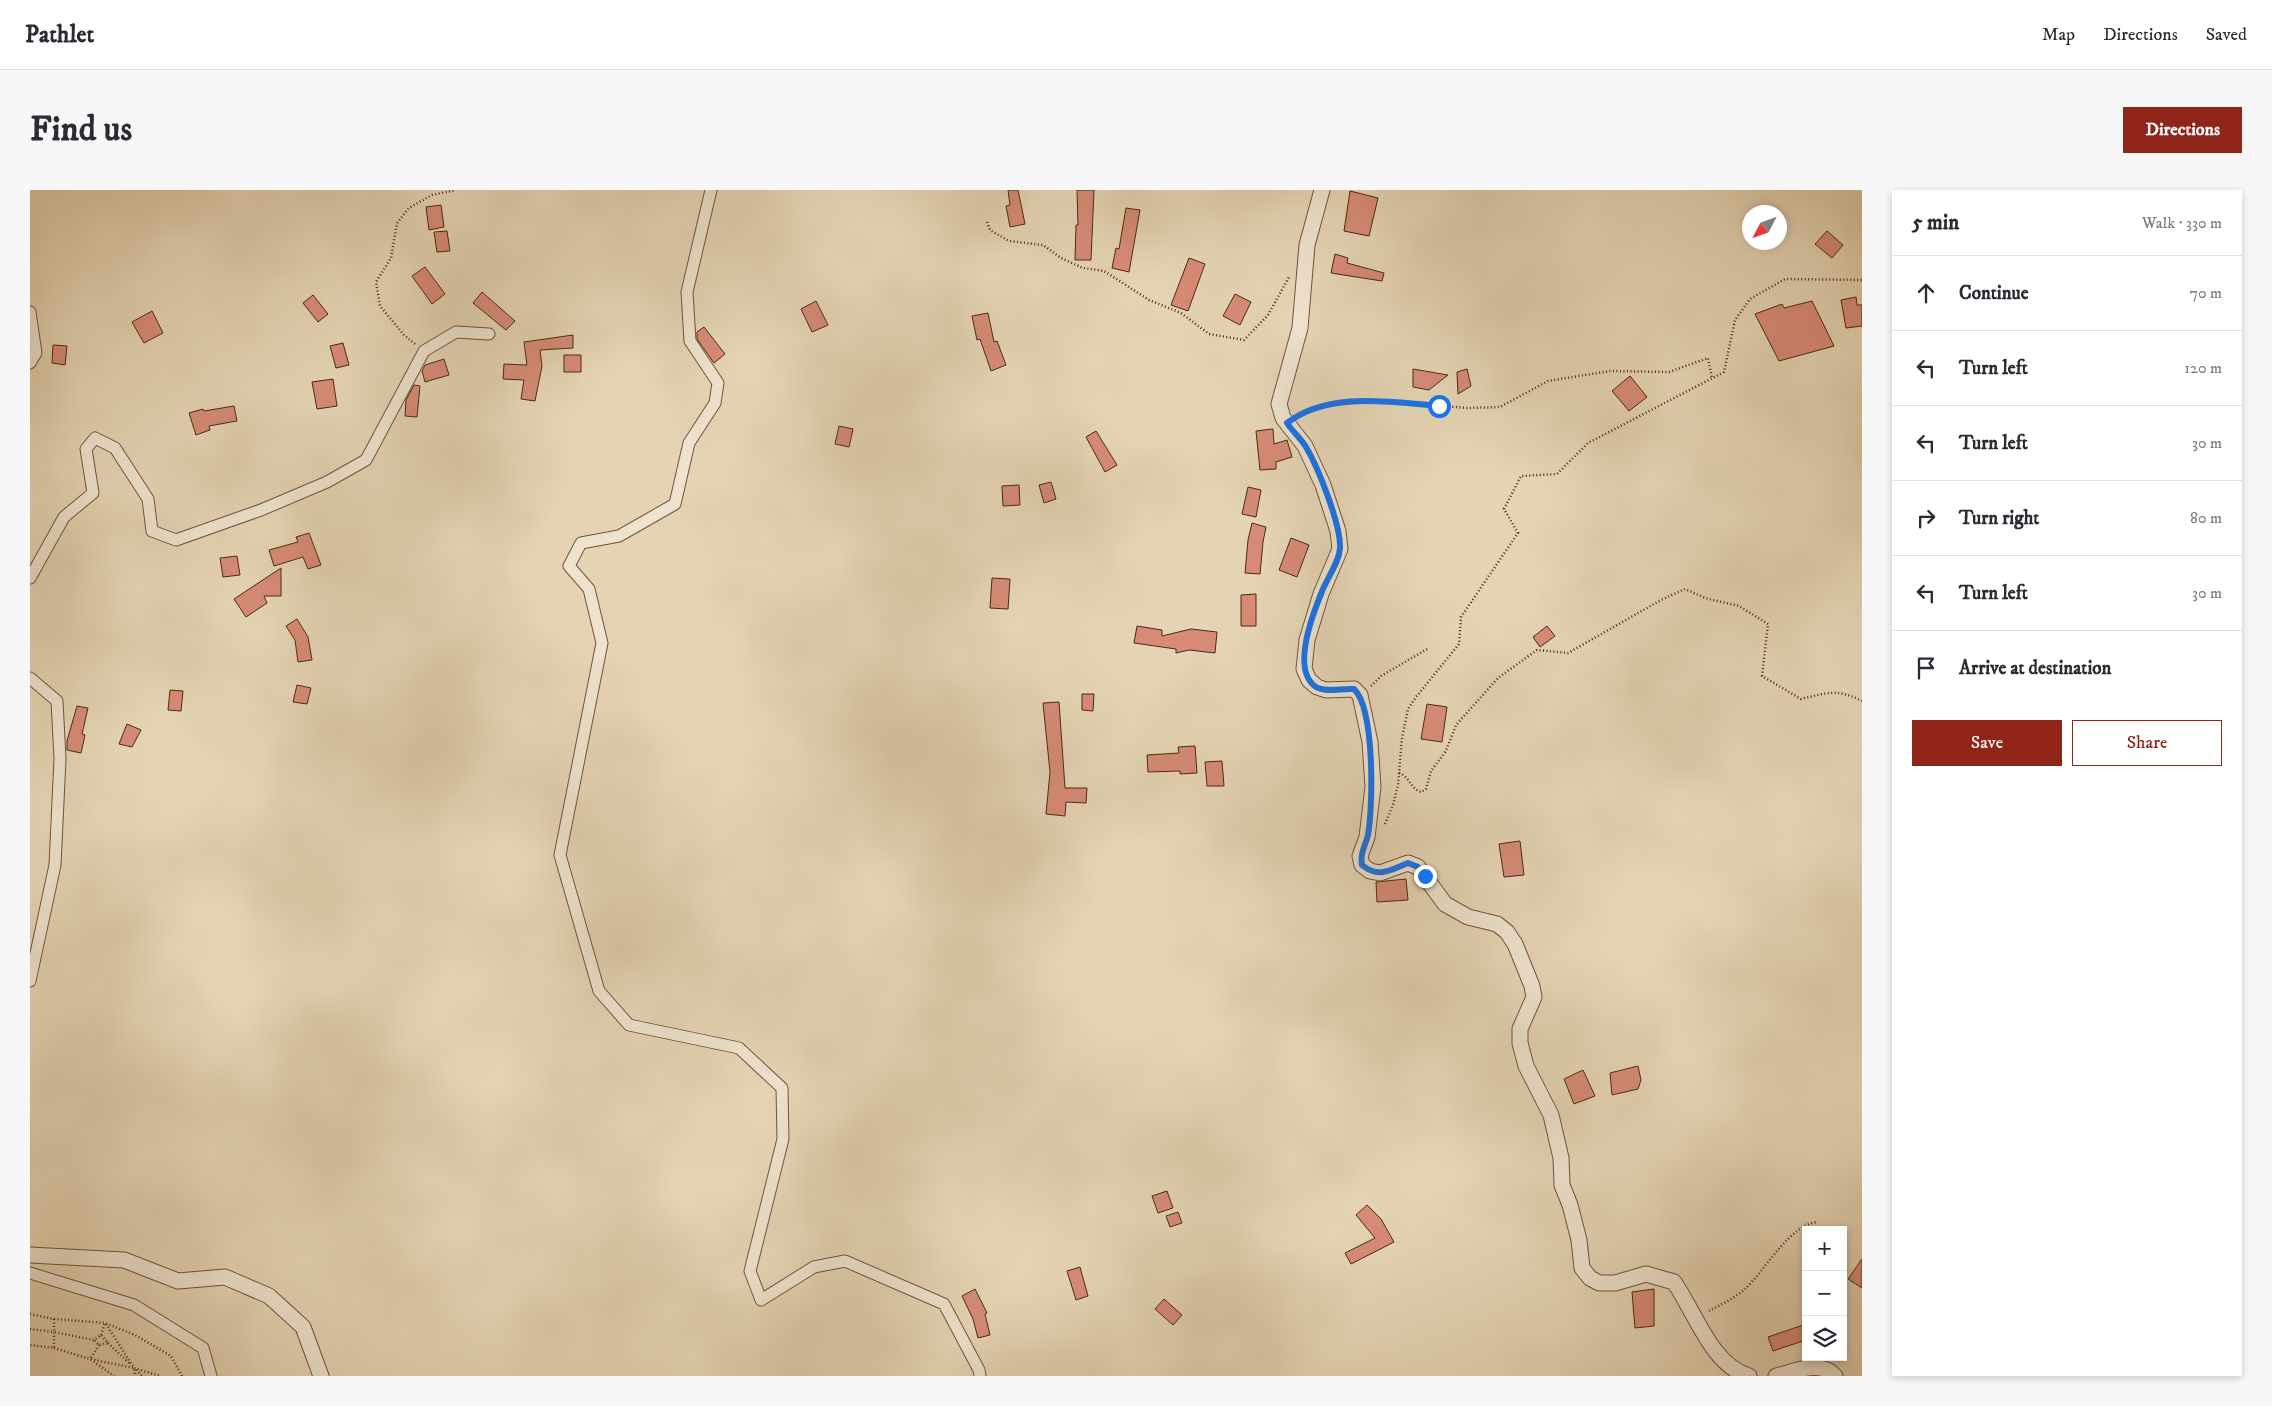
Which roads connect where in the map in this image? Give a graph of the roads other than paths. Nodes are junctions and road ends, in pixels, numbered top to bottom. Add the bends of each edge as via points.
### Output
1 (711, 190) edge
2 (1322, 190) edge
3 (30, 312) edge
4 (489, 334) dead end
5 (30, 363) edge
6 (30, 578) edge
7 (30, 678) edge
8 (30, 980) edge
9 (30, 1255) edge
10 (30, 1273) edge
11 (211, 1376) edge
12 (321, 1376) edge
13 (980, 1376) edge
14 (1749, 1376) edge
15 (1776, 1376) edge
16 (1834, 1376) edge

1 - 13 street via 687,292 690,341 718,383 715,403 689,443 675,504 619,536 581,543 569,566 589,589 602,643 560,855 599,991 628,1025 739,1048 782,1088 783,1139 750,1271 761,1300 814,1267 845,1261 944,1304
2 - 14 street via 1307,245 1300,328 1279,404 1283,418 1305,446 1323,485 1338,531 1340,549 1309,631 1304,670 1317,687 1326,690 1354,689 1360,695 1370,742 1373,787 1367,837 1360,856 1362,865 1380,873 1408,863 1418,867 1445,904 1468,917 1497,924 1507,932 1532,986 1534,997 1520,1029 1520,1043 1526,1066 1551,1115 1561,1158 1562,1185 1570,1205 1582,1268 1599,1283 1615,1283 1646,1274 1674,1282 1720,1356 1729,1367
3 - 5 street via 36,353
4 - 6 street via 456,332 424,351 366,460 327,482 261,510 176,540 152,531 148,499 115,448 95,438 86,448 92,493 64,517
7 - 8 street via 57,700 60,759 55,865
9 - 12 street via 124,1260 178,1281 225,1277 269,1296 303,1327
10 - 11 street via 134,1305 203,1348
15 - 16 street via 1821,1367

